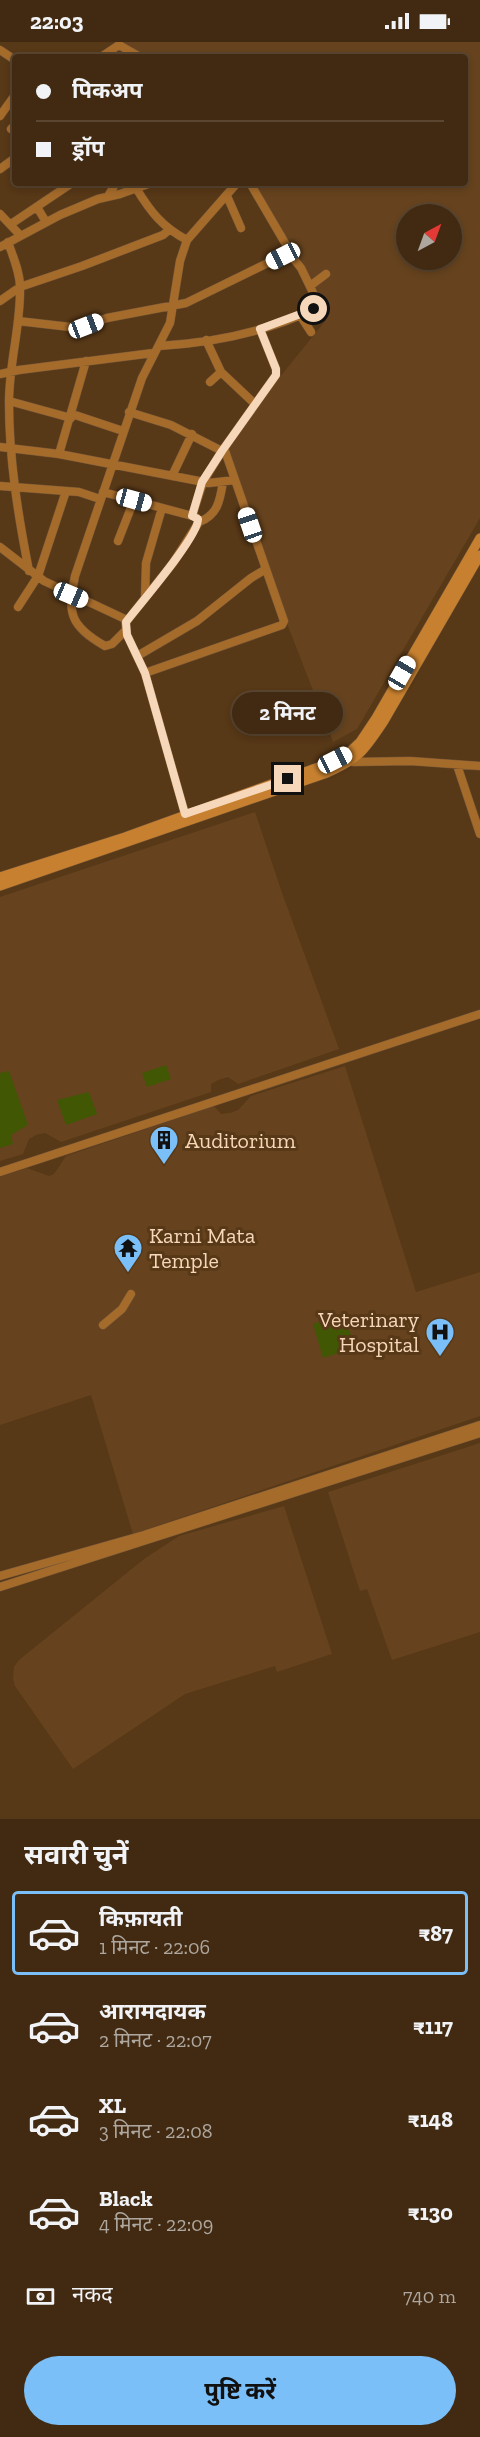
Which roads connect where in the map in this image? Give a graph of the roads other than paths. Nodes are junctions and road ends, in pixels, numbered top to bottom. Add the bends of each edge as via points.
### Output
1 (106, 54) edge
2 (135, 54) edge
3 (12, 99) edge
4 (0, 116) edge
5 (12, 160) edge
6 (0, 170) edge
7 (68, 186) edge
8 (114, 186) edge
9 (144, 186) edge
10 (235, 186) edge
11 (252, 186) edge
12 (136, 189) junction
13 (108, 196) junction
14 (227, 196) junction
15 (37, 207) junction
16 (0, 214) edge
17 (46, 222) junction
18 (11, 224) junction
19 (241, 228) dead end
20 (169, 230) junction
21 (20, 235) junction
22 (187, 240) junction
23 (8, 242) junction
24 (0, 248) edge
25 (288, 252) junction
26 (326, 274) dead end
27 (310, 286) junction
28 (20, 287) junction
29 (0, 301) edge
30 (174, 305) junction
31 (328, 307) dead end
32 (317, 308) junction
33 (300, 315) junction
34 (18, 321) junction
35 (260, 329) junction
36 (311, 332) dead end
37 (206, 340) junction
38 (156, 350) junction
39 (86, 361) junction
40 (10, 372) junction
41 (221, 372) junction
42 (0, 374) edge
43 (210, 382) dead end
44 (9, 401) junction
45 (255, 404) junction
46 (129, 412) junction
47 (72, 416) junction
48 (123, 431) junction
49 (192, 434) junction
50 (0, 447) edge
51 (12, 448) junction
52 (223, 449) junction
53 (59, 454) junction
54 (113, 464) junction
55 (172, 476) junction
56 (235, 480) junction
57 (202, 482) junction
58 (223, 482) junction
59 (0, 486) edge
60 (14, 487) junction
61 (66, 490) junction
62 (102, 496) junction
63 (134, 500) junction
64 (162, 508) junction
65 (192, 516) junction
66 (199, 522) junction
67 (480, 538) edge
68 (118, 541) dead end
69 (0, 547) edge
70 (480, 555) edge
71 (266, 569) junction
72 (29, 571) junction
73 (38, 576) junction
74 (71, 595) junction
75 (145, 597) junction
76 (18, 607) dead end
77 (126, 626) junction
78 (139, 655) junction
79 (145, 673) junction
80 (353, 762) junction
81 (457, 765) junction
82 (480, 766) edge
83 (185, 814) junction
84 (480, 834) edge
85 (0, 877) edge
86 (0, 886) edge
87 (480, 1014) edge
88 (0, 1172) edge
89 (131, 1294) dead end
90 (103, 1325) dead end
91 (480, 1425) edge
92 (480, 1433) edge
93 (0, 1576) edge
94 (0, 1587) edge

1 - 2 street via 119,45
3 - 4 street
5 - 6 street
7 - 15 street
8 - 13 street
9 - 12 street
10 - 14 street
11 - 25 street
12 - 13 street
12 - 20 street via 153,215
13 - 17 street
14 - 19 street
14 - 22 street
15 - 17 street
15 - 18 street
16 - 18 street
17 - 21 street
18 - 21 street
20 - 22 street
20 - 28 street
21 - 23 street
22 - 30 street
23 - 24 street
23 - 28 street
25 - 27 street
25 - 30 street via 235,281
26 - 27 street
27 - 32 street
28 - 29 street
28 - 34 street
30 - 34 street via 79,328
30 - 38 street
31 - 32 street
32 - 33 street
33 - 35 street
33 - 36 street
34 - 40 street
35 - 37 street
35 - 45 street via 277,372
37 - 38 street
37 - 41 street
38 - 39 street
38 - 46 street
39 - 40 street
39 - 47 street
40 - 42 street
40 - 44 street
41 - 43 street
41 - 45 street
44 - 47 street
44 - 51 street
45 - 52 street
46 - 48 street
46 - 49 street
47 - 48 street
47 - 53 street
48 - 54 street
49 - 52 street
49 - 55 street
50 - 51 street
51 - 53 street
51 - 60 street
52 - 56 street
52 - 57 street
53 - 54 street
54 - 55 street
54 - 62 street
55 - 57 street
56 - 58 street
56 - 71 street
57 - 58 street
57 - 65 street
58 - 66 street via 218,508
59 - 60 street
60 - 61 street
60 - 72 street
61 - 62 street
61 - 73 street
62 - 63 street
62 - 74 street
63 - 64 street
63 - 68 street
64 - 65 street
64 - 75 street via 146,563
65 - 66 street
66 - 75 street
67 - 83 main road via 360,742 324,765
69 - 72 street
70 - 80 main road via 384,722
71 - 78 street via 197,621
71 - 79 street via 284,618 282,625
72 - 73 street
73 - 74 street
73 - 76 street
74 - 77 street via 122,617
74 - 77 street via 71,615 105,646 112,644
75 - 77 street
77 - 78 street
78 - 79 street
79 - 83 street
80 - 81 street
80 - 86 main road
81 - 82 street
81 - 84 street
83 - 85 main road
87 - 88 street
89 - 90 street via 122,1309
91 - 93 street via 144,1535
92 - 94 street

